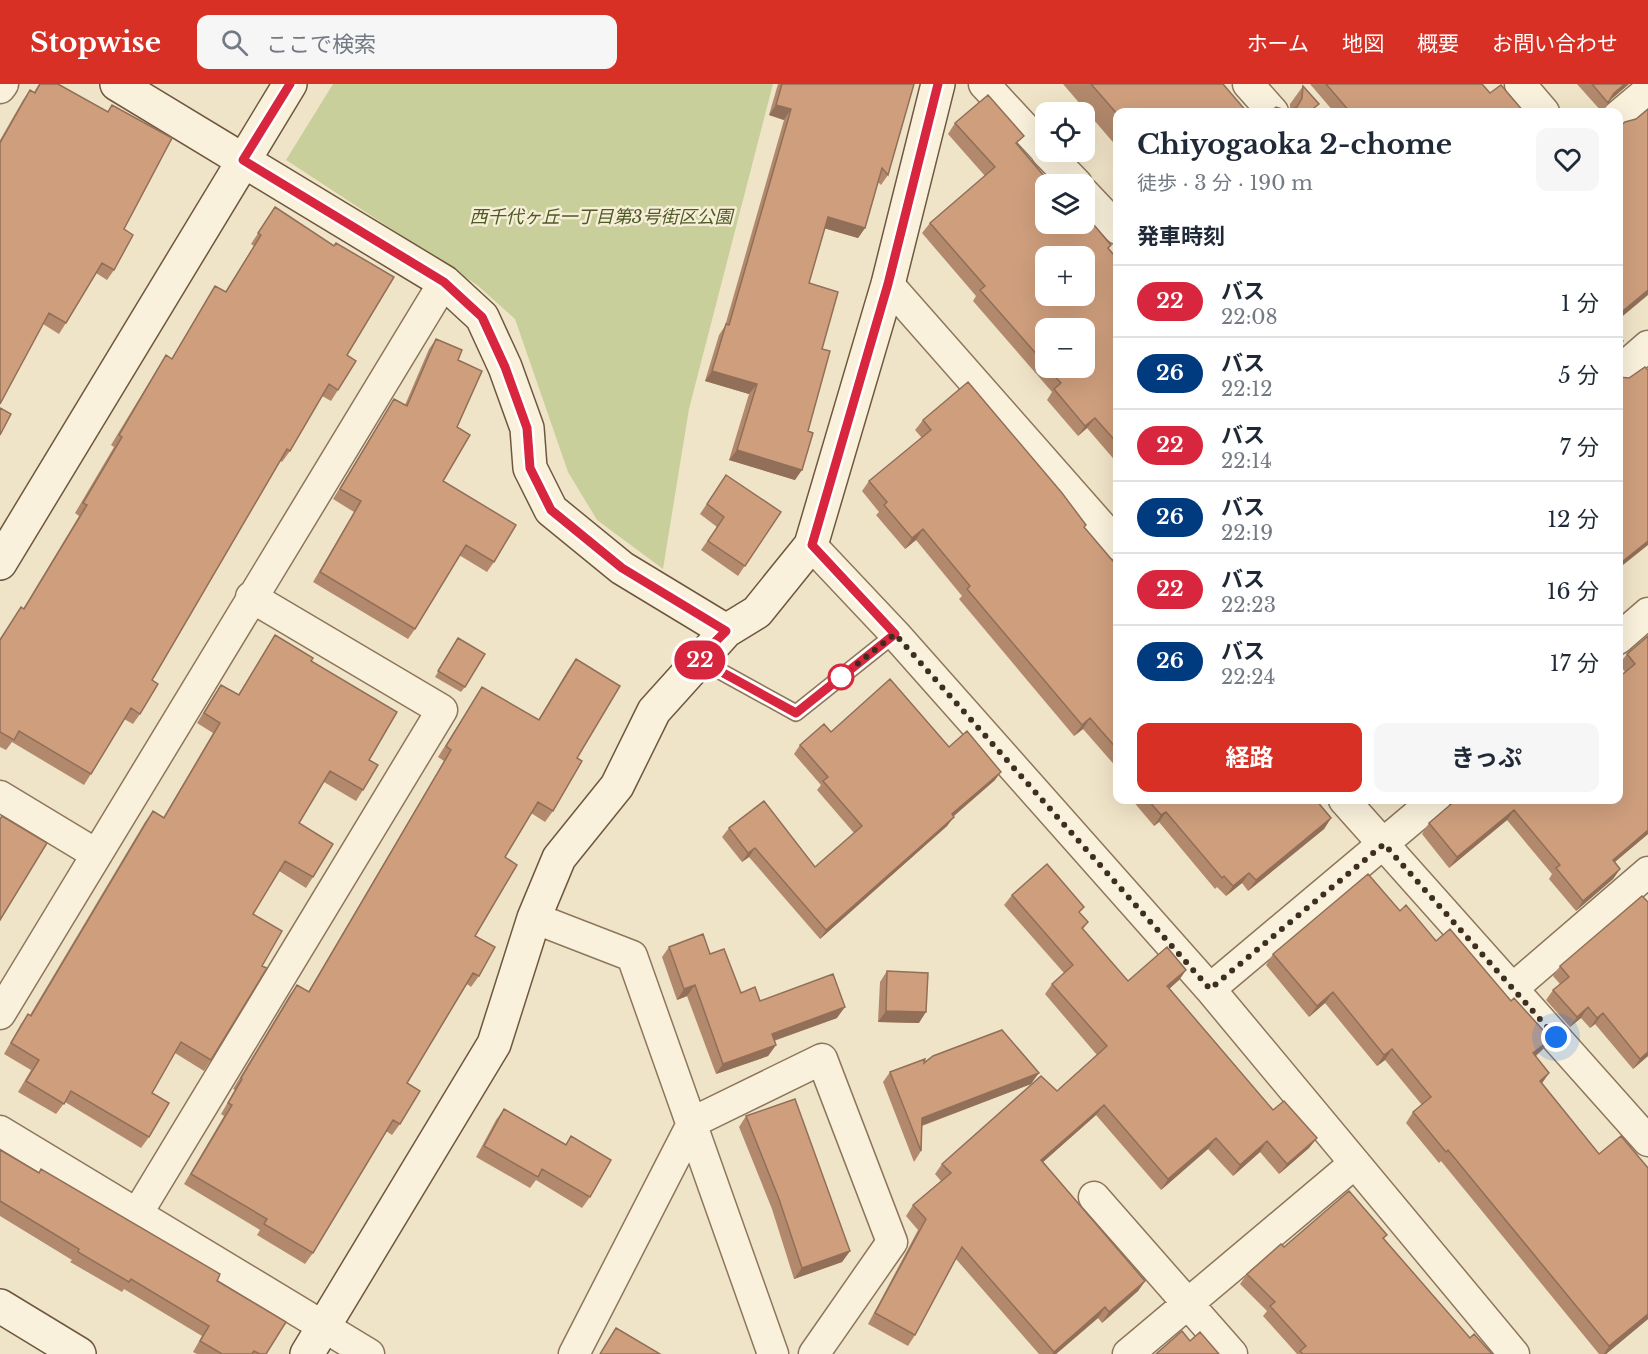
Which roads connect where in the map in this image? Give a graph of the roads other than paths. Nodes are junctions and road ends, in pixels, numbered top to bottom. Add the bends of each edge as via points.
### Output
1 (3, 84) edge
2 (117, 84) edge
3 (290, 84) edge
4 (938, 84) edge
5 (984, 84) edge
6 (1248, 84) edge
7 (1520, 84) edge
8 (0, 88) edge
9 (1648, 91) edge
10 (1269, 108) edge
11 (1541, 108) edge
12 (1623, 112) edge
13 (1035, 139) edge
14 (243, 160) junction
15 (1056, 162) edge
16 (1068, 174) edge
17 (1095, 205) edge
18 (1113, 224) edge
19 (444, 282) junction
20 (888, 284) junction
21 (1648, 346) edge
22 (1623, 368) edge
23 (1113, 537) edge
24 (812, 545) junction
25 (0, 562) edge
26 (251, 597) junction
27 (1648, 613) edge
28 (726, 631) junction
29 (895, 634) junction
30 (1623, 635) edge
31 (698, 659) junction
32 (0, 796) edge
33 (1348, 804) edge
34 (1430, 804) edge
35 (1384, 844) junction
36 (96, 854) junction
37 (1648, 872) edge
38 (534, 918) junction
39 (1512, 988) junction
40 (1210, 989) junction
41 (0, 1014) edge
42 (693, 1122) junction
43 (0, 1131) edge
44 (1646, 1135) edge
45 (1355, 1163) junction
46 (1094, 1197) dead end
47 (137, 1214) junction
48 (1188, 1304) junction
49 (0, 1306) edge
50 (315, 1340) edge
51 (79, 1354) edge
52 (369, 1354) edge
53 (574, 1354) edge
54 (773, 1354) edge
55 (814, 1354) edge
56 (1128, 1354) edge
57 (1232, 1354) edge
58 (1514, 1354) edge

1 - 8 street
2 - 14 street
3 - 14 street
4 - 20 street
5 - 13 street
6 - 10 street
7 - 11 street
9 - 12 street
14 - 19 street
14 - 25 street
15 - 16 street
17 - 18 street
19 - 26 street
19 - 28 street via 482,317 527,428 530,468 551,510 622,568
20 - 23 street
20 - 24 street
21 - 22 street
24 - 28 street via 757,612
24 - 29 street
26 - 36 street
26 - 47 street via 442,710
27 - 30 street
28 - 31 street
29 - 31 lane via 796,713
29 - 40 street
31 - 38 street via 654,711 617,786 559,858
32 - 36 street
33 - 35 street
34 - 35 street
35 - 39 street
35 - 40 street
36 - 41 street
37 - 39 street
38 - 42 street via 632,957
38 - 50 street via 494,1044
39 - 44 street
40 - 45 street
42 - 53 street
42 - 54 street
42 - 55 street via 822,1059 892,1242
43 - 47 street
45 - 48 street
45 - 58 street
46 - 48 street
47 - 50 street
48 - 56 street
48 - 57 street
49 - 51 street
50 - 52 street

